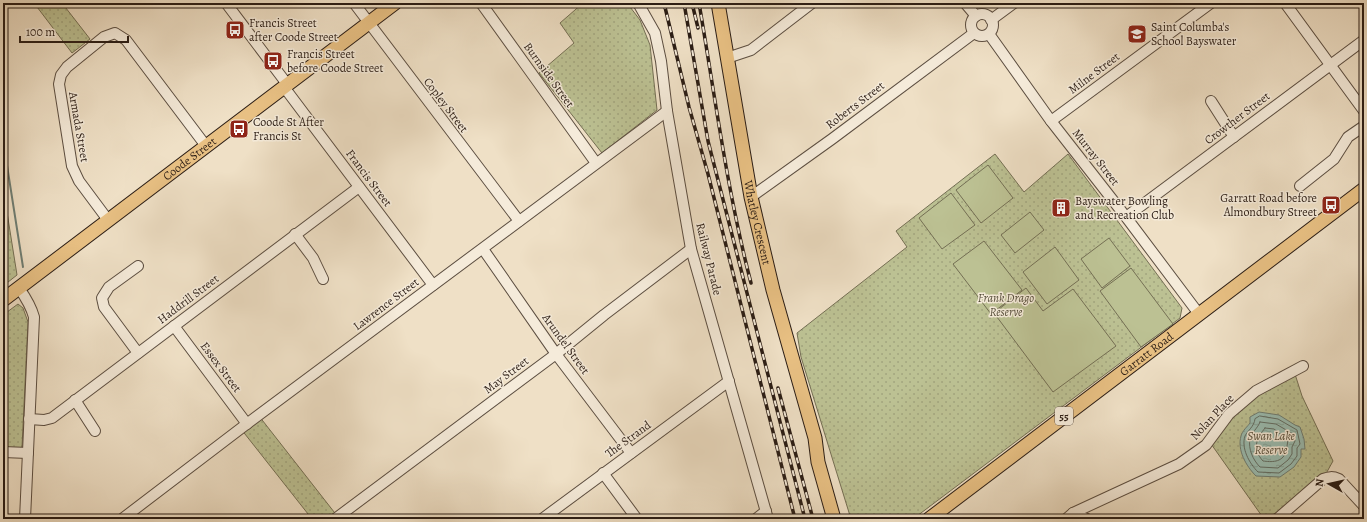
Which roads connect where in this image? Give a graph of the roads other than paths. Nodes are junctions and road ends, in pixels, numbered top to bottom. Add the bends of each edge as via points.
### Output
1 (226, 3) edge
2 (354, 3) edge
3 (395, 3) edge
4 (480, 3) edge
5 (638, 3) edge
6 (718, 3) edge
7 (812, 3) edge
8 (965, 3) edge
9 (1014, 3) edge
10 (1211, 3) edge
11 (1285, 3) edge
12 (976, 16) junction
13 (991, 20) junction
14 (369, 22) junction
15 (974, 33) junction
16 (989, 34) junction
17 (1364, 40) edge
18 (727, 58) junction
19 (1330, 66) junction
20 (286, 85) junction
21 (1210, 101) dead end
22 (667, 111) junction
23 (1364, 111) edge
24 (1051, 121) junction
25 (1364, 126) edge
26 (1234, 137) junction
27 (206, 146) junction
28 (596, 163) junction
29 (359, 186) junction
30 (1300, 186) dead end
31 (1364, 189) edge
32 (751, 197) junction
33 (1126, 217) junction
34 (108, 220) junction
35 (519, 221) junction
36 (295, 234) junction
37 (483, 249) junction
38 (691, 249) junction
39 (138, 266) dead end
40 (322, 279) dead end
41 (433, 285) junction
42 (18, 288) junction
43 (3, 300) edge
44 (1199, 314) junction
45 (174, 326) junction
46 (138, 353) junction
47 (556, 354) junction
48 (1303, 366) dead end
49 (729, 381) junction
50 (75, 400) junction
51 (30, 419) junction
52 (248, 424) junction
53 (95, 431) dead end
54 (815, 438) junction
55 (3, 452) edge
56 (28, 453) junction
57 (631, 453) junction
58 (603, 473) junction
59 (1364, 506) edge
60 (349, 515) edge
61 (767, 515) edge
62 (1069, 516) edge
63 (25, 519) edge
64 (122, 519) edge
65 (335, 519) edge
66 (542, 519) edge
67 (637, 519) edge
68 (756, 519) edge
69 (834, 519) edge
70 (841, 519) edge
71 (929, 519) edge
72 (1087, 519) edge
73 (1277, 519) edge

1 - 20 street, Francis Street
2 - 14 street, Copley Street
3 - 14 main road, Coode Street
4 - 28 street, Burnside Street
5 - 22 street, Railway Parade via 655,33
6 - 18 main road, Whatley Crescent
7 - 18 street via 751,50
8 - 12 street
9 - 13 street
10 - 24 street, Milne Street
11 - 19 street
12 - 13 street via 983,14
12 - 15 street via 971,23
13 - 16 street
14 - 20 main road, Coode Street
14 - 35 street, Copley Street
15 - 16 street via 982,36
15 - 32 street, Roberts Street
16 - 24 street, Murray Street
17 - 19 street, Crowther Street
18 - 32 main road, Whatley Crescent
19 - 23 street
19 - 26 street, Crowther Street
20 - 27 main road, Coode Street
20 - 29 street, Francis Street
21 - 26 street
22 - 28 street, Lawrence Street
22 - 38 street, Railway Parade
24 - 33 street, Murray Street
25 - 30 street via 1348,137 1334,159
26 - 33 street, Crowther Street
27 - 34 main road, Coode Street
27 - 34 street, Armada Street via 126,40 115,33 104,37 67,68 58,84 72,166 79,182
28 - 35 street, Lawrence Street
29 - 36 street, Haddrill Street
29 - 41 street, Francis Street
31 - 44 main road, Garratt Road / 55
32 - 54 main road, Whatley Crescent via 773,290
33 - 44 street, Murray Street
34 - 42 main road, Coode Street
35 - 37 street, Lawrence Street
36 - 40 street via 312,258
36 - 45 street, Haddrill Street
37 - 41 street, Lawrence Street
37 - 47 street, Arundel Street
38 - 47 street, May Street
38 - 49 street, Railway Parade
39 - 46 street via 109,287 102,298 104,307
41 - 52 street, Lawrence Street
42 - 43 main road, Coode Street
42 - 51 street via 32,308 34,317
44 - 71 main road, Garratt Road / 55
45 - 46 street, Haddrill Street
45 - 52 street, Essex Street
46 - 50 street, Haddrill Street
47 - 57 street, Arundel Street
47 - 60 street, May Street
48 - 62 street, Nolan Place via 1256,390 1229,414 1206,445 1179,464
49 - 57 street, The Strand
49 - 61 street, Railway Parade
50 - 51 street, Haddrill Street via 48,419
50 - 53 street
51 - 56 street
52 - 64 street, Lawrence Street
54 - 69 main road, Whatley Crescent via 818,462
54 - 70 main road, Whatley Crescent via 823,455
55 - 56 street
56 - 63 street
57 - 58 street, The Strand
58 - 66 street, The Strand
58 - 67 street
59 - 73 street via 1339,479 1328,477 1322,479
60 - 65 street, May Street
61 - 68 street
62 - 72 street

